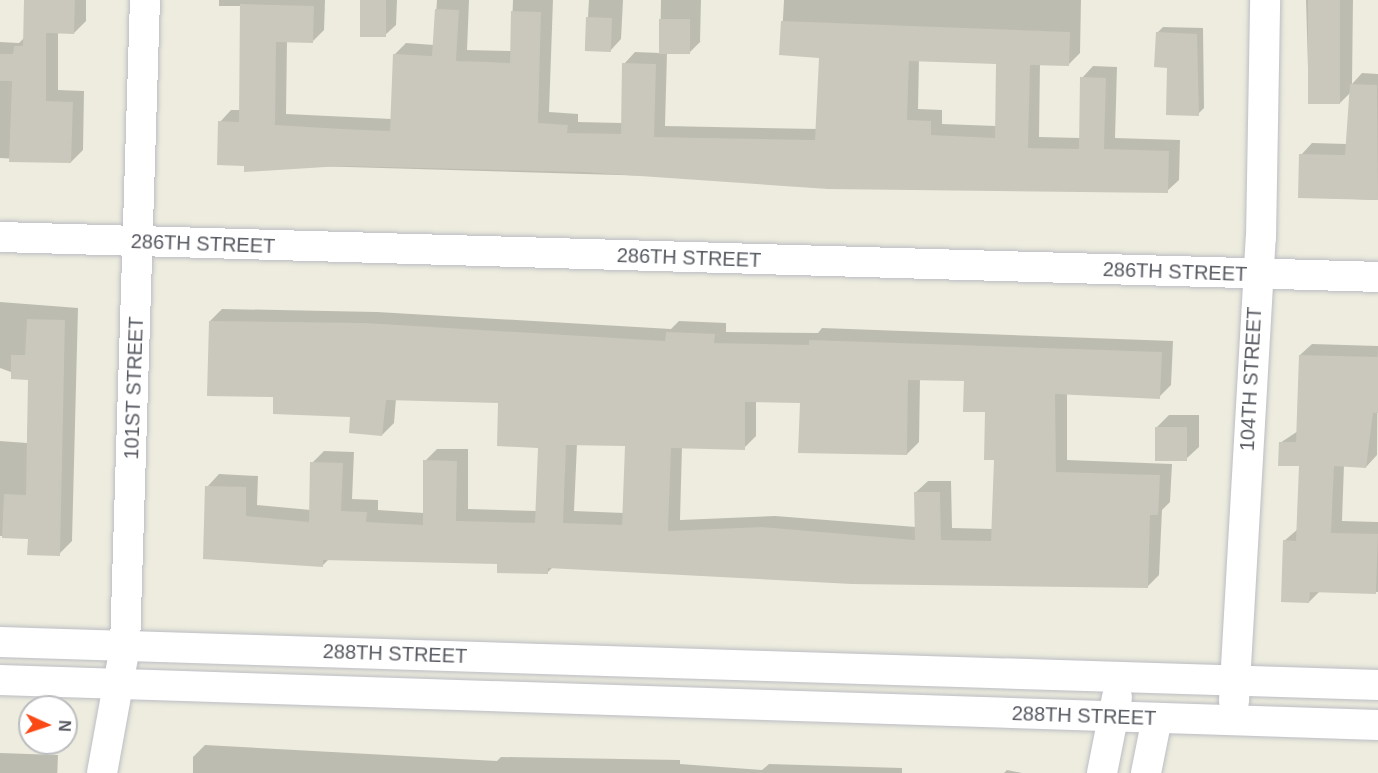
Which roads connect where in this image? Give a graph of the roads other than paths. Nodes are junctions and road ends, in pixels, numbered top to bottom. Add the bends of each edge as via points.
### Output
1 (145, 0) edge
2 (1265, 0) edge
3 (0, 237) edge
4 (139, 242) junction
5 (1256, 274) junction
6 (1378, 277) edge
7 (0, 642) edge
8 (124, 646) junction
9 (462, 656) junction
10 (790, 666) junction
11 (1121, 677) junction
12 (0, 680) edge
13 (1238, 680) junction
14 (119, 684) junction
15 (1378, 685) edge
16 (460, 695) junction
17 (789, 706) junction
18 (1113, 717) junction
19 (1156, 718) junction
20 (1230, 721) junction
21 (1378, 725) edge
22 (102, 773) edge
23 (1102, 773) edge
24 (1146, 773) edge

1 - 4 street, 101ST STREET
2 - 5 street, 104TH STREET
3 - 4 street, 286TH STREET
4 - 5 street, 286TH STREET
4 - 8 street, 101ST STREET
5 - 6 street, 286TH STREET
5 - 13 street, 104TH STREET
7 - 8 street, 288TH STREET
8 - 9 street, 288TH STREET
8 - 14 street, 101ST STREET
9 - 10 street, 288TH STREET
9 - 16 street
10 - 11 street, 288TH STREET
10 - 17 street
11 - 13 street, 288TH STREET
11 - 18 street
12 - 14 street, 288TH STREET
13 - 15 street, 288TH STREET
13 - 20 street, 104TH STREET
14 - 16 street, 288TH STREET
14 - 22 street, 101ST STREET
16 - 17 street, 288TH STREET
17 - 18 street, 288TH STREET
18 - 19 street, 288TH STREET
18 - 23 street
19 - 20 street, 288TH STREET
19 - 24 street
20 - 21 street, 288TH STREET

